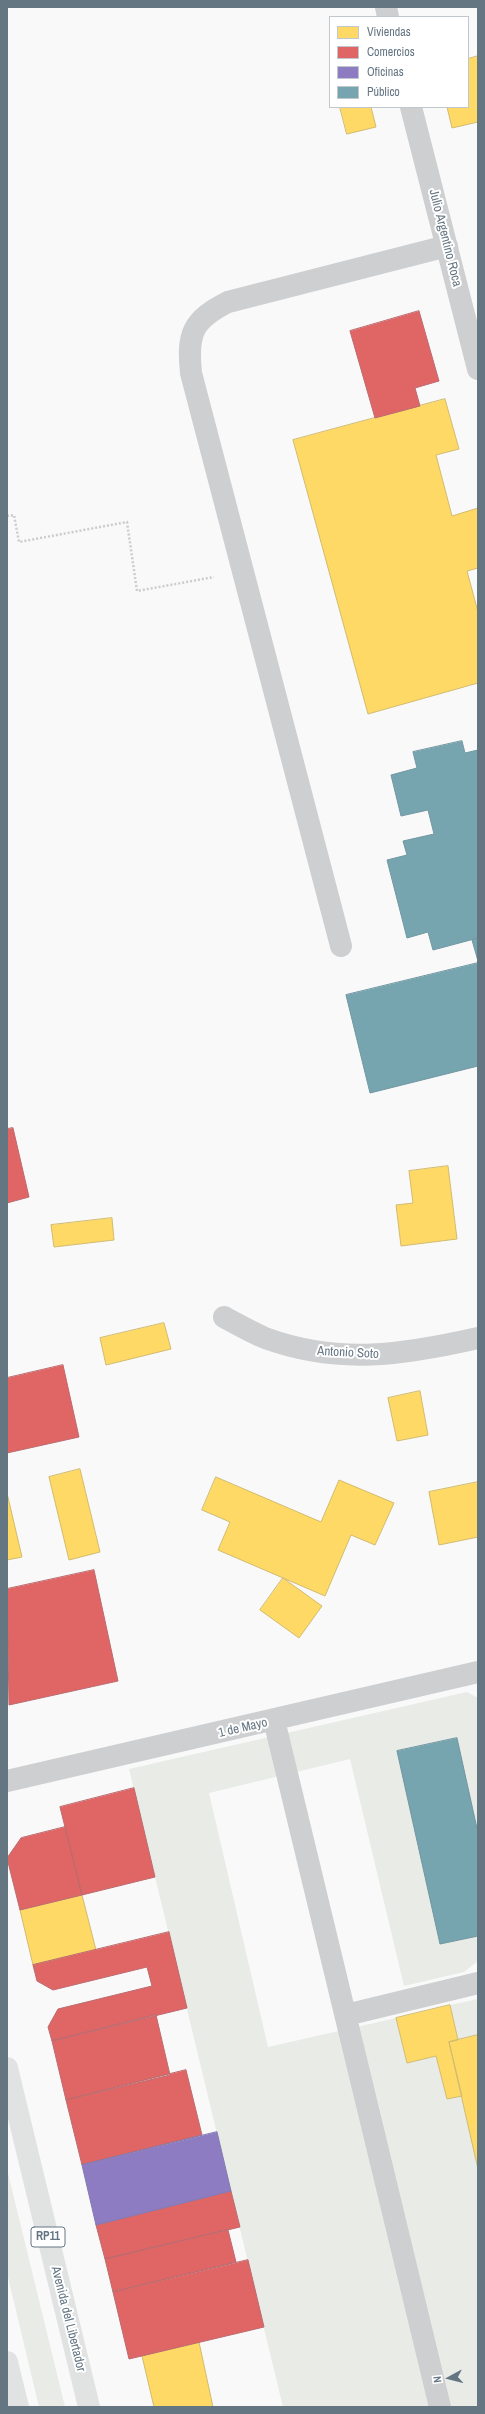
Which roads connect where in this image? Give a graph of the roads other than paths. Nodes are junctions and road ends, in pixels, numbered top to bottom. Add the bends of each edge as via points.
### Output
1 (411, 108) edge
2 (447, 246) junction
3 (478, 369) edge
4 (341, 946) dead end
5 (224, 1317) dead end
6 (478, 1338) edge
7 (478, 1672) edge
8 (274, 1720) junction
9 (7, 1781) edge
10 (478, 1983) edge
11 (346, 2015) junction
12 (7, 2068) edge
13 (7, 2362) edge
14 (18, 2407) edge
15 (89, 2407) edge
16 (440, 2407) edge

1 - 2 street, Julio Argentino Roca
2 - 3 street, Julio Argentino Roca
2 - 4 street via 228,302 209,312 196,326 189,348 191,373
5 - 6 street, Antonio Soto via 264,1338 310,1351 364,1356 419,1352
7 - 8 street, 1 de Mayo
8 - 9 street, 1 de Mayo
8 - 11 street
10 - 11 street
11 - 16 street
12 - 15 main road, Avenida del Libertador / RP11
13 - 14 main road

